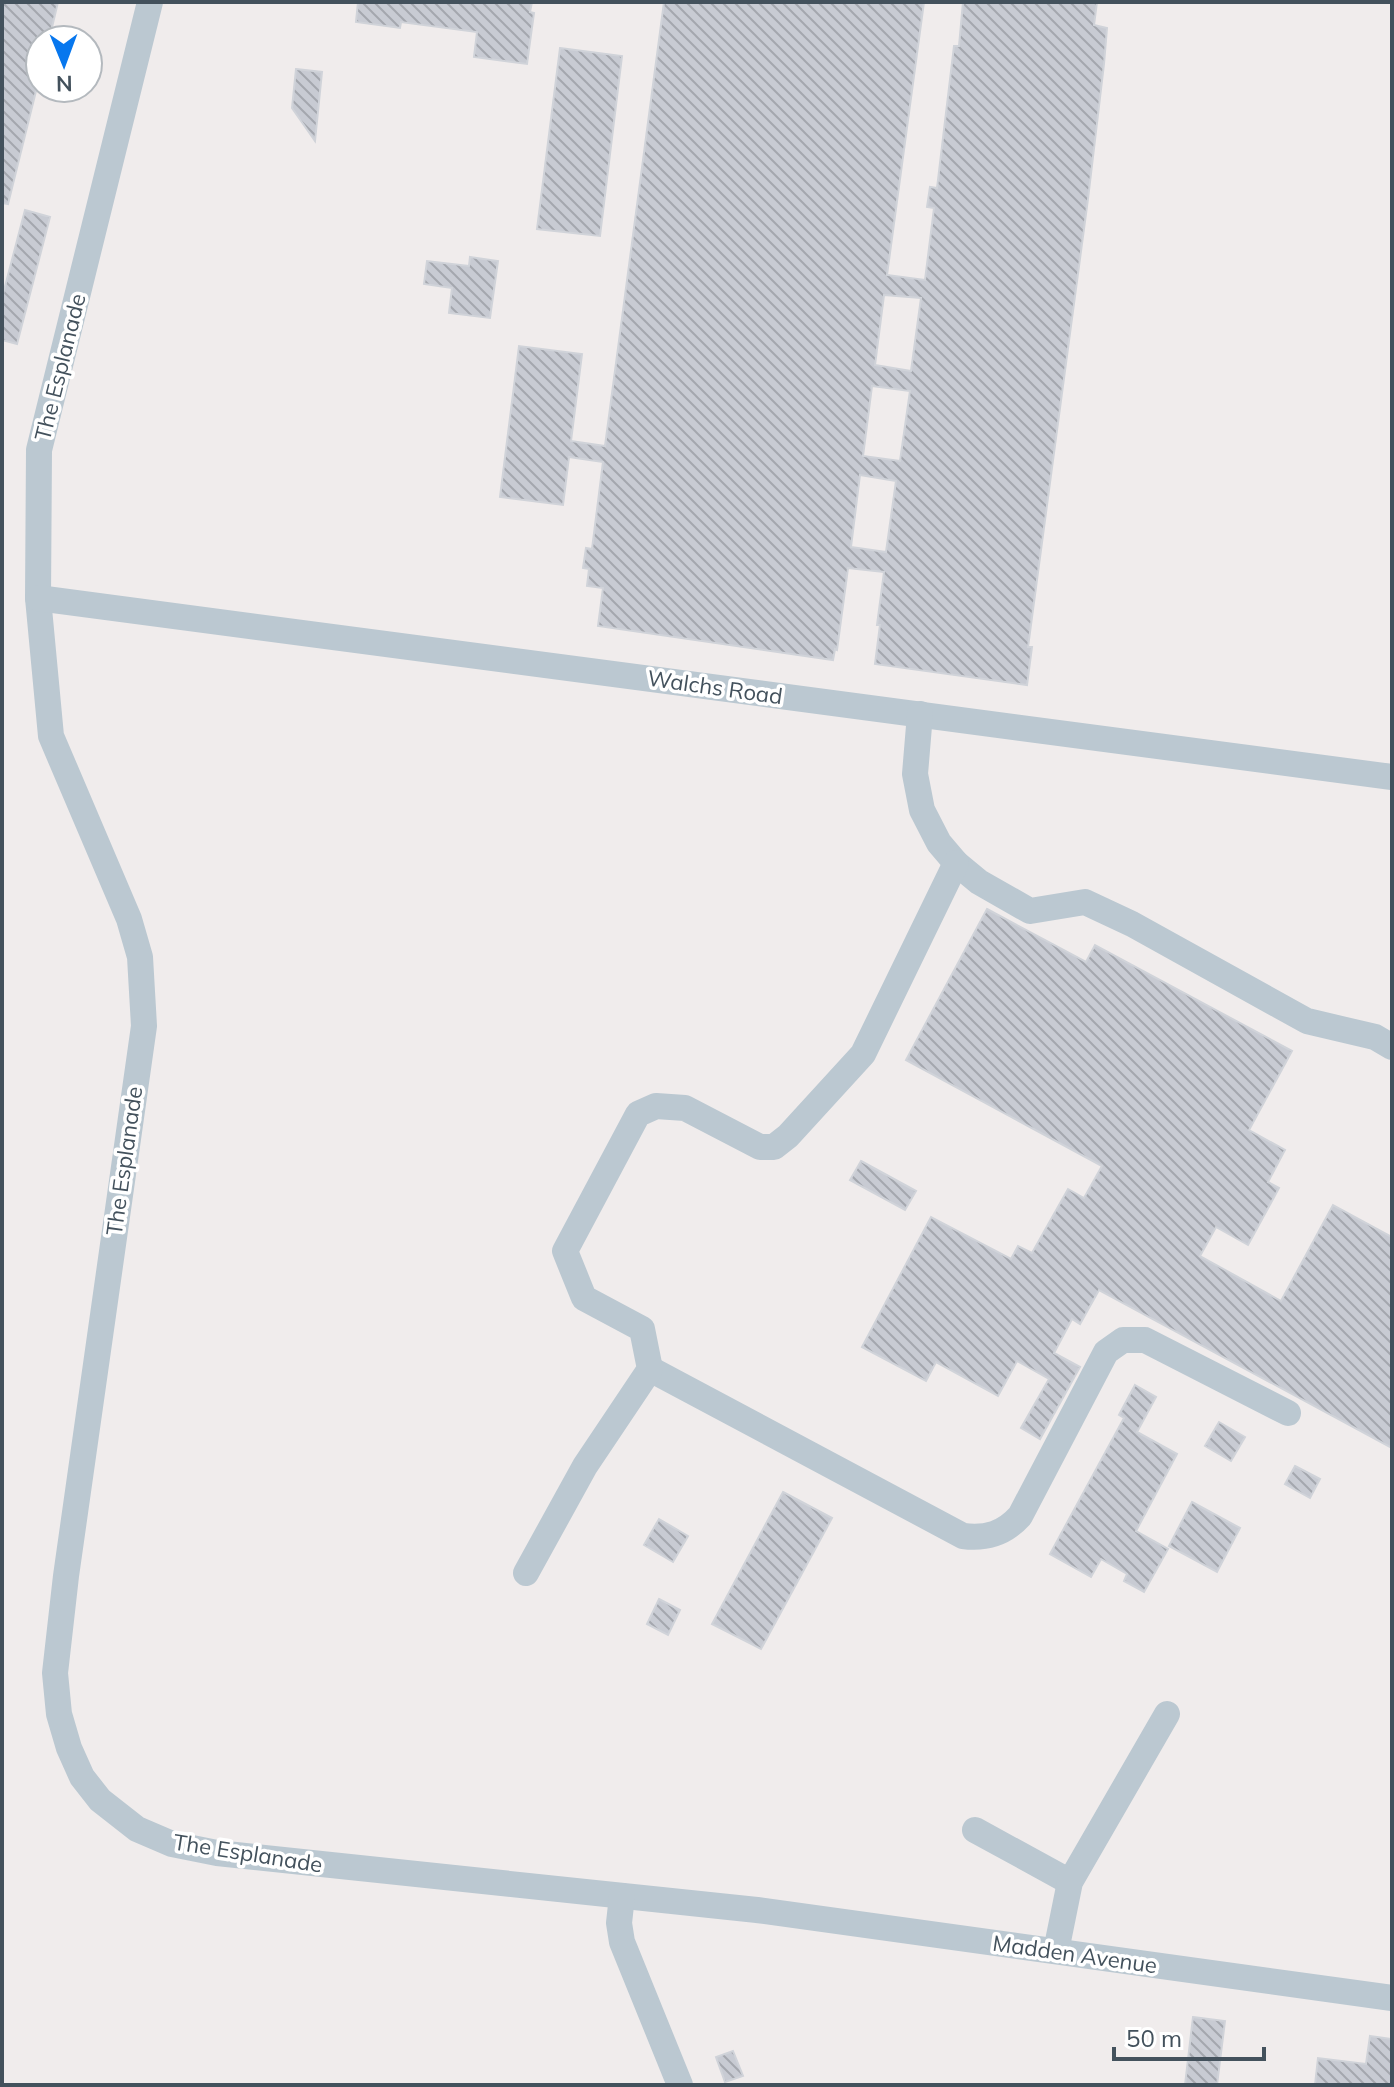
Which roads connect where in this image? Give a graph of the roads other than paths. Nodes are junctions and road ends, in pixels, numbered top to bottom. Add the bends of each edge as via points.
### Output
1 (150, 2) edge
2 (38, 598) junction
3 (920, 714) junction
4 (1392, 777) edge
5 (956, 863) junction
6 (1392, 1047) edge
7 (650, 1369) junction
8 (1288, 1413) dead end
9 (526, 1573) dead end
10 (1167, 1714) dead end
11 (975, 1830) dead end
12 (1070, 1882) junction
13 (622, 1896) junction
14 (757, 1910) joint
15 (1056, 1951) junction
16 (1392, 1998) edge
17 (680, 2085) edge

1 - 2 street, The Esplanade via 39,450
2 - 3 street, Walchs Road
2 - 13 street, The Esplanade via 51,736 129,919 144,1000 55,1673 59,1714 82,1777 100,1800 137,1829 172,1844 261,1859
3 - 4 street, Walchs Road
3 - 5 street via 914,756 917,793 930,827
5 - 6 street via 1030,911 1085,902 1307,1021 1375,1037
5 - 7 street via 863,1054 788,1136 774,1147 760,1147 685,1108 656,1106 638,1114 565,1251 584,1298 642,1329
7 - 8 street via 973,1537 1004,1530 1020,1516 1106,1352 1123,1340 1145,1340
7 - 9 street via 585,1466
10 - 12 street
11 - 12 street
12 - 15 street
13 - 14 street, The Esplanade
13 - 17 street via 622,1942
14 - 15 street, Madden Avenue
15 - 16 street, Madden Avenue

